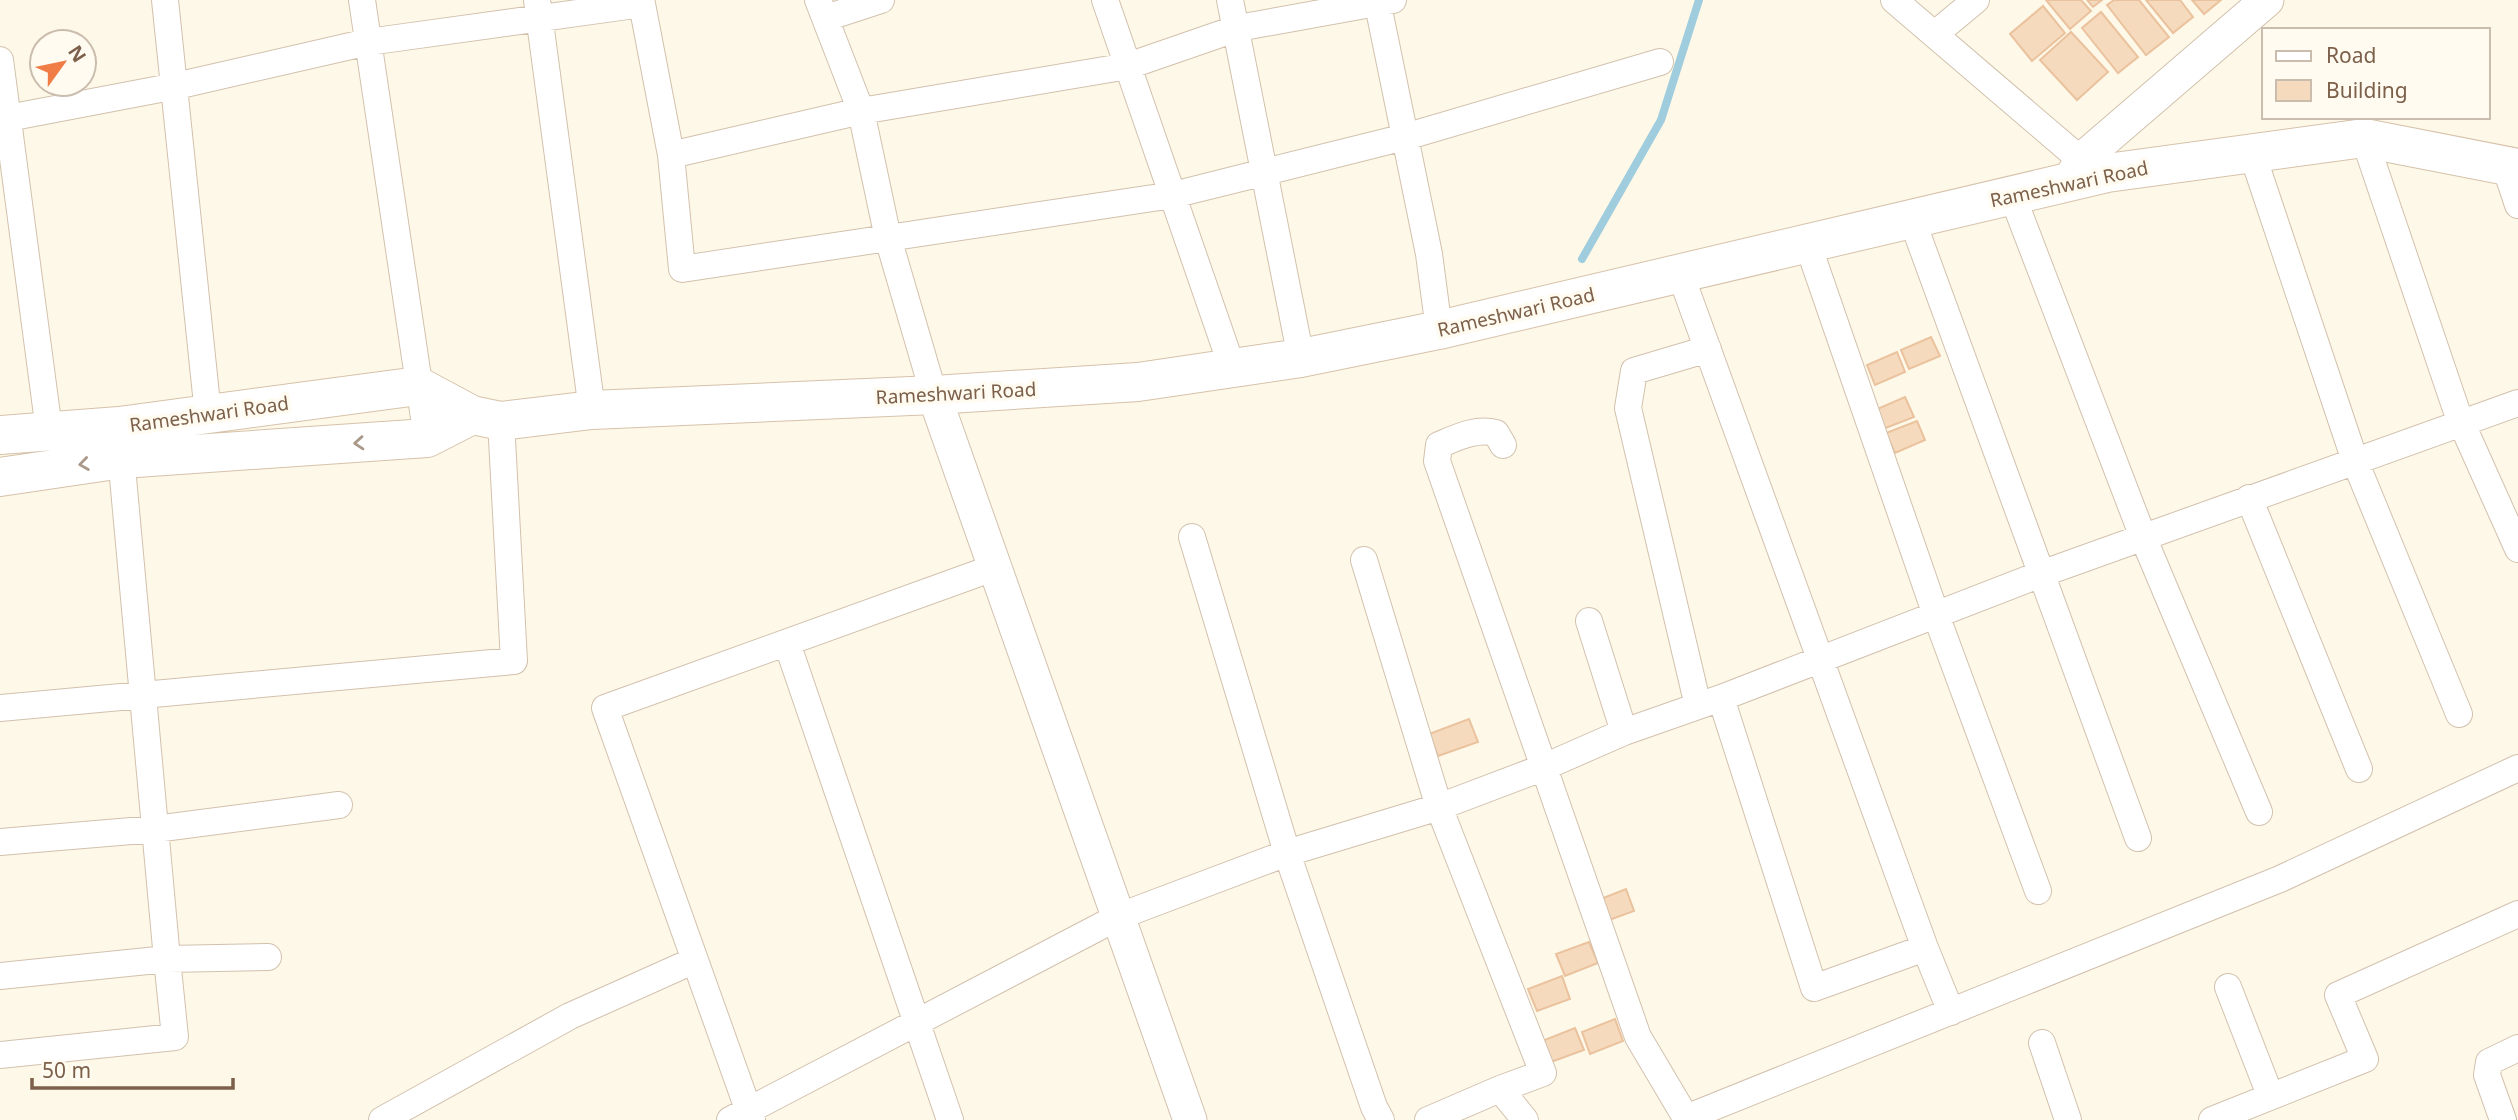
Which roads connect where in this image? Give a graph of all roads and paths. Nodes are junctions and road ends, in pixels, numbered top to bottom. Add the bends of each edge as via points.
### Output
1 (165, 0) edge
2 (362, 0) edge
3 (881, 0) edge
4 (1105, 0) edge
5 (1230, 0) edge
6 (1895, 0) edge
7 (1976, 0) edge
8 (2267, 0) edge
9 (1382, 1) edge
10 (539, 9) edge
11 (822, 9) edge
12 (1238, 28) junction
13 (1935, 34) junction
14 (368, 43) junction
15 (0, 60) edge
16 (1660, 62) dead end
17 (1128, 66) junction
18 (174, 84) junction
19 (861, 111) junction
20 (8, 118) junction
21 (1405, 137) junction
22 (2364, 138) junction
23 (2252, 153) junction
24 (671, 155) junction
25 (2511, 167) edge
26 (2075, 171) junction
27 (1266, 174) junction
28 (1173, 195) junction
29 (2012, 195) junction
30 (2518, 205) edge
31 (1912, 217) junction
32 (888, 238) junction
33 (1807, 242) junction
34 (1680, 273) junction
35 (1439, 330) junction
36 (1708, 349) junction
37 (1301, 358) junction
38 (1231, 367) junction
39 (418, 386) junction
40 (934, 395) junction
41 (2518, 403) edge
42 (592, 410) junction
43 (208, 414) junction
44 (486, 418) junction
45 (2462, 423) junction
46 (49, 430) junction
47 (0, 435) edge
48 (427, 438) junction
49 (120, 442) junction
50 (1503, 444) dead end
51 (2355, 461) junction
52 (0, 477) edge
53 (2249, 498) junction
54 (1192, 537) dead end
55 (2143, 537) junction
56 (2518, 549) edge
57 (1364, 560) dead end
58 (993, 568) junction
59 (2041, 574) junction
60 (1936, 615) junction
61 (1589, 621) dead end
62 (787, 643) junction
63 (1821, 661) junction
64 (142, 694) junction
65 (1709, 702) junction
66 (0, 709) edge
67 (2459, 714) dead end
68 (1624, 732) junction
69 (1542, 768) junction
70 (2518, 768) edge
71 (2359, 769) dead end
72 (339, 804) dead end
73 (1439, 807) junction
74 (2259, 811) dead end
75 (155, 830) junction
76 (2138, 838) dead end
77 (0, 842) edge
78 (1287, 853) junction
79 (2038, 891) dead end
80 (2518, 914) edge
81 (1120, 916) junction
82 (1925, 948) junction
83 (268, 957) dead end
84 (167, 959) junction
85 (695, 960) junction
86 (0, 976) edge
87 (2228, 987) dead end
88 (1951, 1012) junction
89 (916, 1021) junction
90 (2042, 1043) dead end
91 (2518, 1048) edge
92 (0, 1055) edge
93 (1500, 1089) junction
94 (2270, 1095) junction
95 (743, 1116) edge
96 (1686, 1119) edge
97 (383, 1120) edge
98 (950, 1120) edge
99 (1190, 1120) edge
100 (1381, 1120) edge
101 (1427, 1120) edge
102 (1525, 1120) edge
103 (2068, 1120) edge
104 (2212, 1120) edge
105 (2503, 1120) edge

1 - 18 street
2 - 14 street
3 - 11 street
4 - 17 street
5 - 12 street
6 - 13 street
7 - 13 street
8 - 26 street
9 - 12 street
9 - 21 street
10 - 14 street
10 - 24 street via 642,4
10 - 42 street
11 - 19 street
12 - 17 street
12 - 27 street
13 - 26 street
14 - 18 street
14 - 39 street
15 - 20 street
16 - 21 street
17 - 19 street
17 - 28 street
18 - 20 street
18 - 43 street
19 - 24 street
19 - 32 street
20 - 46 street
21 - 27 street
21 - 35 street
22 - 23 main road, Rameshwari Road
22 - 25 main road, Rameshwari Road
22 - 45 street
23 - 26 main road, Rameshwari Road via 2107,173
23 - 51 street
24 - 32 street via 682,269
25 - 30 street
26 - 29 main road, Rameshwari Road
27 - 28 street
27 - 37 street
28 - 32 street
28 - 38 street
29 - 31 main road, Rameshwari Road
29 - 55 street
31 - 33 main road, Rameshwari Road
31 - 59 street
32 - 40 street
33 - 34 main road, Rameshwari Road
33 - 60 street
34 - 35 main road, Rameshwari Road
34 - 36 street
35 - 37 main road, Rameshwari Road
36 - 63 street
36 - 65 street via 1634,371 1628,408
37 - 38 main road, Rameshwari Road
38 - 40 main road, Rameshwari Road via 1138,382
39 - 43 main road, Rameshwari Road
39 - 44 main road
39 - 48 street
40 - 42 main road, Rameshwari Road
40 - 58 street
41 - 45 street
42 - 44 main road, Rameshwari Road
43 - 49 main road, Rameshwari Road
44 - 48 main road
44 - 64 street via 514,660
45 - 51 street
45 - 56 street
46 - 47 main road, Rameshwari Road
46 - 49 main road, Rameshwari Road
48 -> 49 main road
49 -> 52 main road
49 - 64 street
50 - 69 street via 1496,433 1483,430 1462,435 1439,445 1437,461
51 - 53 street
51 - 67 street
53 - 55 street
53 - 71 street
54 - 78 street
55 - 59 street
55 - 74 street
57 - 73 street
58 - 62 street
58 - 81 street
59 - 60 street
59 - 76 street
60 - 63 street
60 - 79 street
61 - 68 street
62 - 85 street via 605,708
62 - 89 street
63 - 65 street
63 - 82 street
64 - 66 street
64 - 75 street
65 - 68 street
65 - 82 street via 1814,988
68 - 69 street
69 - 73 street
69 - 96 street via 1638,1037
70 - 88 street via 2280,878
72 - 75 street
73 - 78 street
73 - 93 street via 1543,1073
75 - 77 street
75 - 84 street
78 - 81 street
78 - 100 street
80 - 94 street via 2338,995 2365,1059
81 - 89 street
81 - 99 street
82 - 88 street
83 - 84 street
84 - 86 street
84 - 92 street via 175,1037
85 - 95 street
85 - 97 street via 570,1016
87 - 94 street
88 - 96 street
89 - 95 street
89 - 98 street
90 - 103 street
91 - 105 street via 2489,1062 2487,1075
93 - 101 street
93 - 102 street
94 - 104 street

